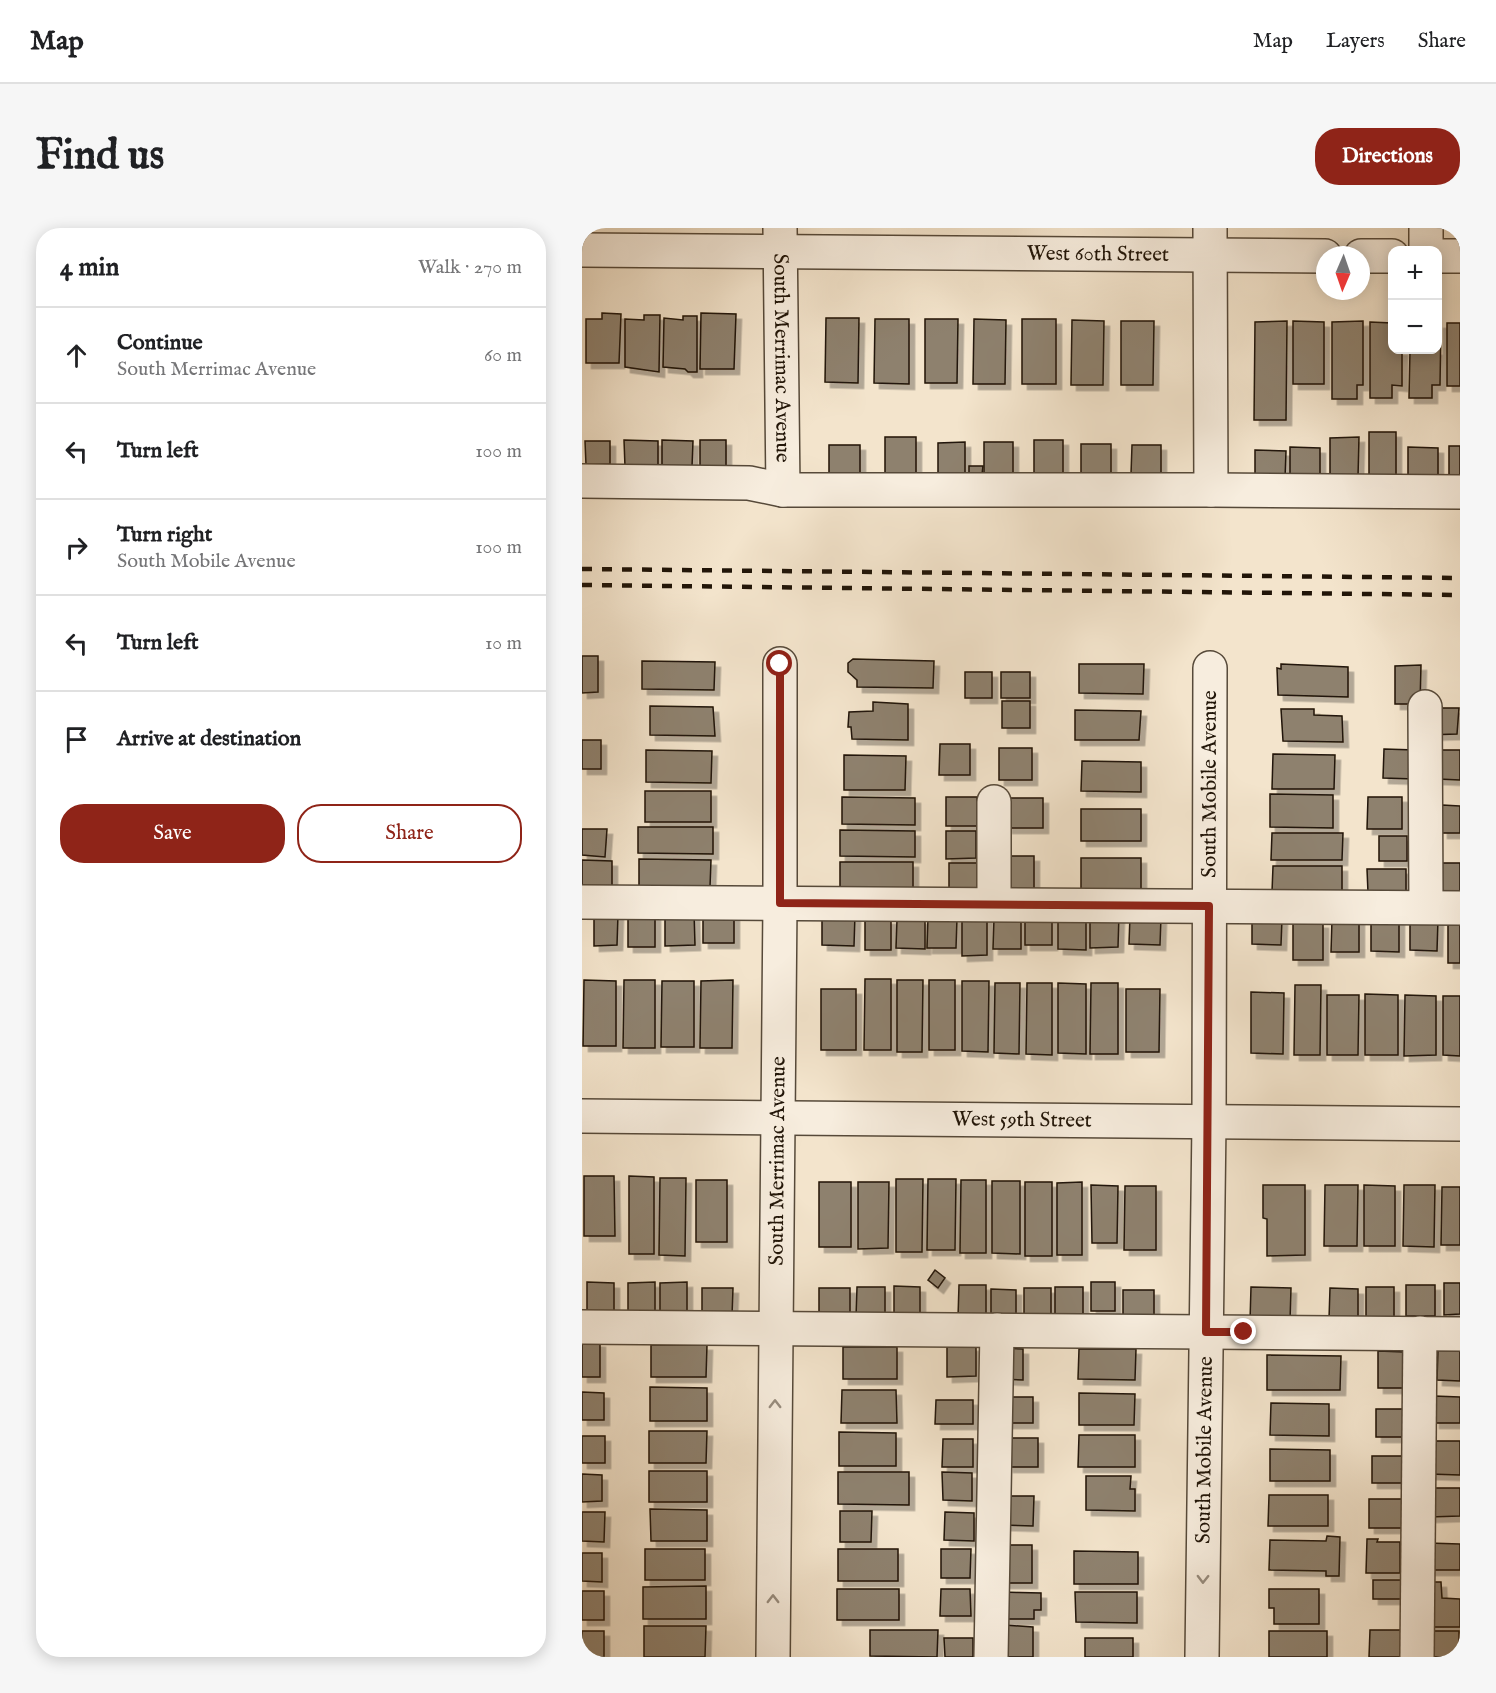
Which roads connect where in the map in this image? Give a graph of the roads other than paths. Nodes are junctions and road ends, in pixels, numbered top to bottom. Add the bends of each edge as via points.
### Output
1 (1426, 228) edge
2 (780, 239) edge
3 (996, 240) edge
4 (1209, 242) edge
5 (1425, 246) edge
6 (582, 250) edge
7 (1316, 255) edge
8 (1370, 256) edge
9 (1388, 256) edge
10 (1442, 256) edge
11 (1460, 256) edge
12 (582, 481) edge
13 (783, 490) junction
14 (1211, 490) junction
15 (1460, 492) edge
16 (780, 664) dead end
17 (1209, 668) dead end
18 (1425, 707) dead end
19 (994, 802) dead end
20 (582, 902) edge
21 (780, 903) junction
22 (994, 904) junction
23 (1209, 906) junction
24 (1426, 907) junction
25 (1460, 908) edge
26 (582, 1116) edge
27 (777, 1118) junction
28 (1209, 1122) junction
29 (1460, 1124) edge
30 (582, 1327) edge
31 (776, 1329) junction
32 (997, 1330) junction
33 (1206, 1332) junction
34 (1420, 1334) junction
35 (1460, 1334) edge
36 (773, 1657) edge
37 (991, 1657) edge
38 (1203, 1657) edge
39 (1417, 1657) edge

1 - 5 street
2 - 3 street, West 60th Street
2 - 6 street, West 60th Street
2 - 13 street, South Merrimac Avenue
3 - 4 street, West 60th Street
4 - 7 street, West 60th Street
4 - 14 street
8 - 9 street
10 - 11 street
12 - 13 street via 749,483
13 - 14 street
14 - 15 street
16 - 21 street, South Merrimac Avenue
17 - 23 street, South Mobile Avenue
18 - 24 street
19 - 22 street
20 - 21 street
21 - 22 street
21 - 27 street, South Merrimac Avenue
22 - 23 street
23 - 24 street
23 - 28 street, South Mobile Avenue
24 - 25 street
26 - 27 street, West 59th Street
27 - 28 street, West 59th Street
27 - 31 street, South Merrimac Avenue
28 - 29 street, West 59th Street
28 - 33 street, South Mobile Avenue
30 - 31 street
31 - 32 street
36 -> 31 street, South Merrimac Avenue
32 - 33 street
32 - 37 street
33 - 34 street
33 -> 38 street, South Mobile Avenue
34 - 35 street
34 - 39 street

